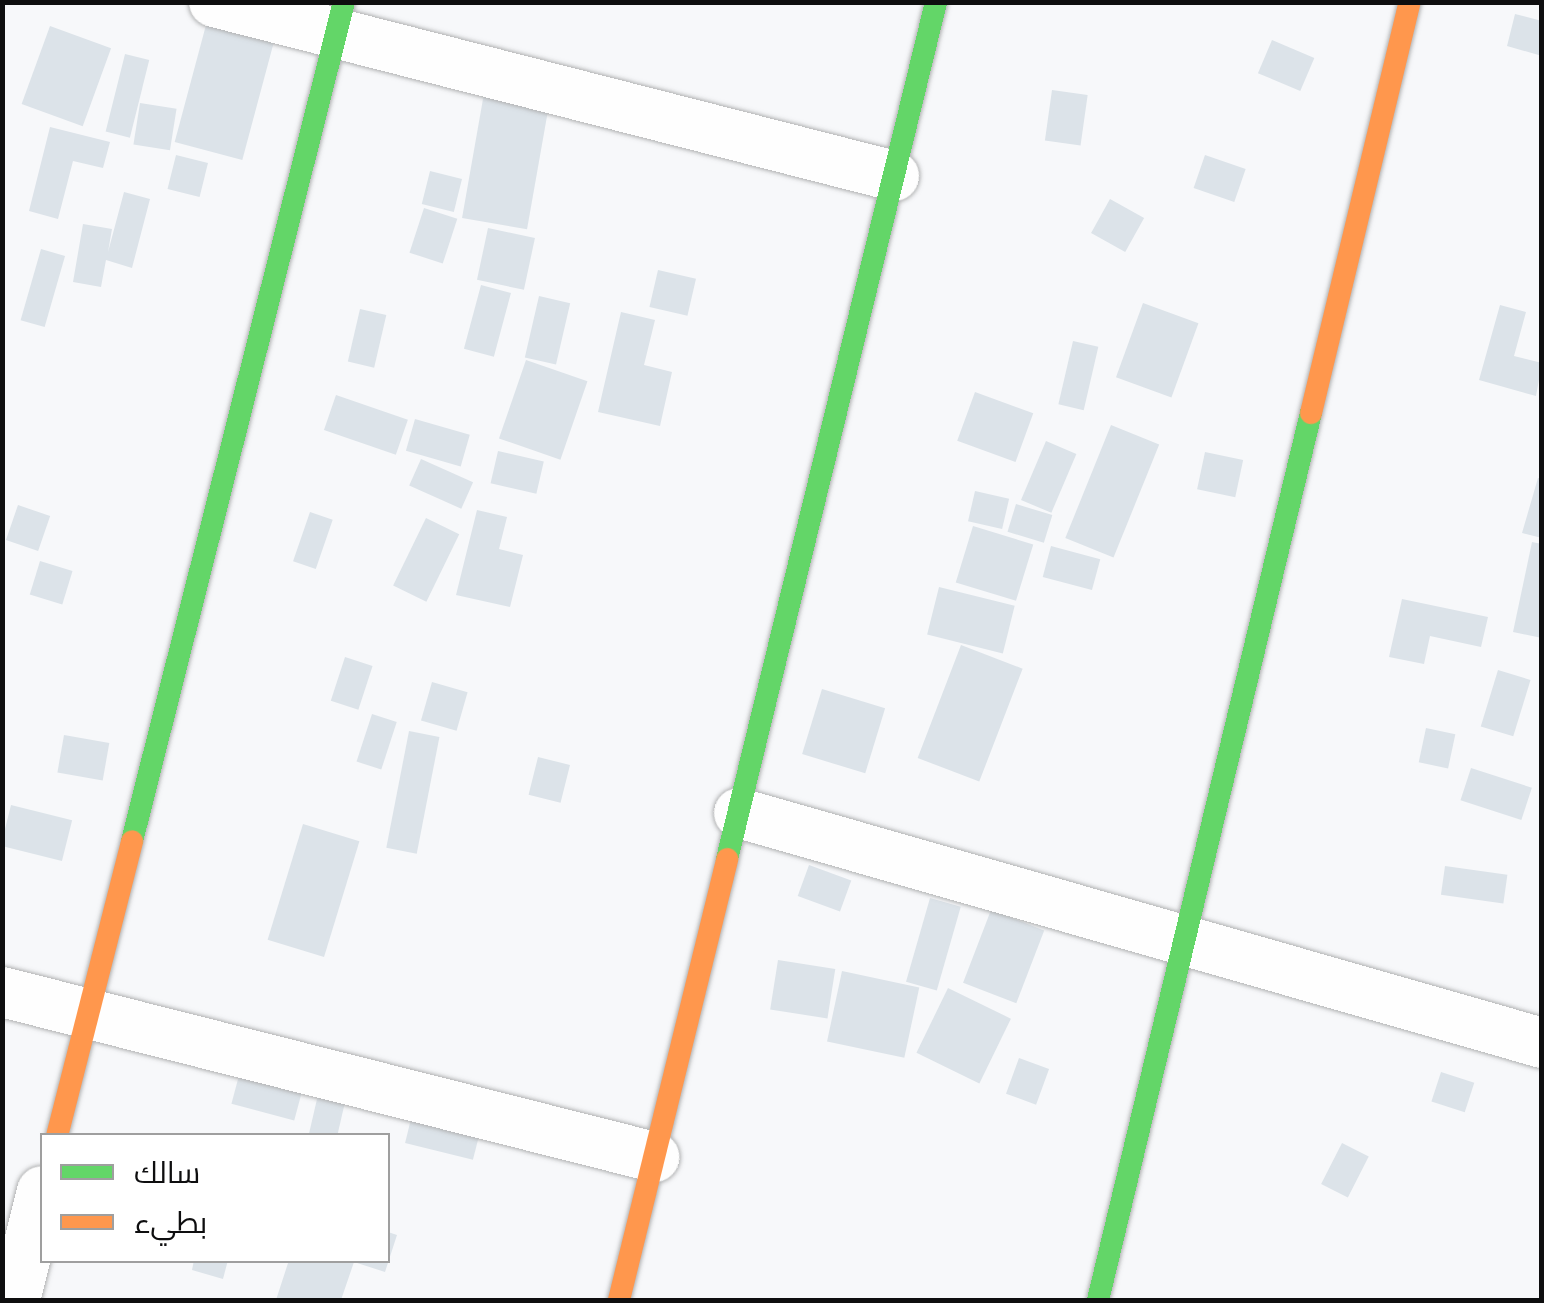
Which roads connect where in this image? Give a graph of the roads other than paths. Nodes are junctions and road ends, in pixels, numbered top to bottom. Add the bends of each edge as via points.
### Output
1 (214, 2) edge
2 (936, 2) edge
3 (1410, 2) edge
4 (340, 19) edge
5 (894, 176) junction
6 (738, 813) junction
7 (1185, 940) junction
8 (2, 992) edge
9 (88, 1013) junction
10 (1542, 1043) edge
11 (58, 1133) edge
12 (654, 1157) junction
13 (40, 1199) edge
14 (15, 1300) edge
15 (618, 1300) edge
16 (1098, 1300) edge

1 - 4 street
2 - 5 street
3 - 7 street
4 - 5 street
4 - 9 street
5 - 6 street
6 - 7 street
6 - 12 street
7 - 10 street
7 - 16 street
8 - 9 street
9 - 11 street
9 - 12 street
12 - 15 street
13 - 14 street

